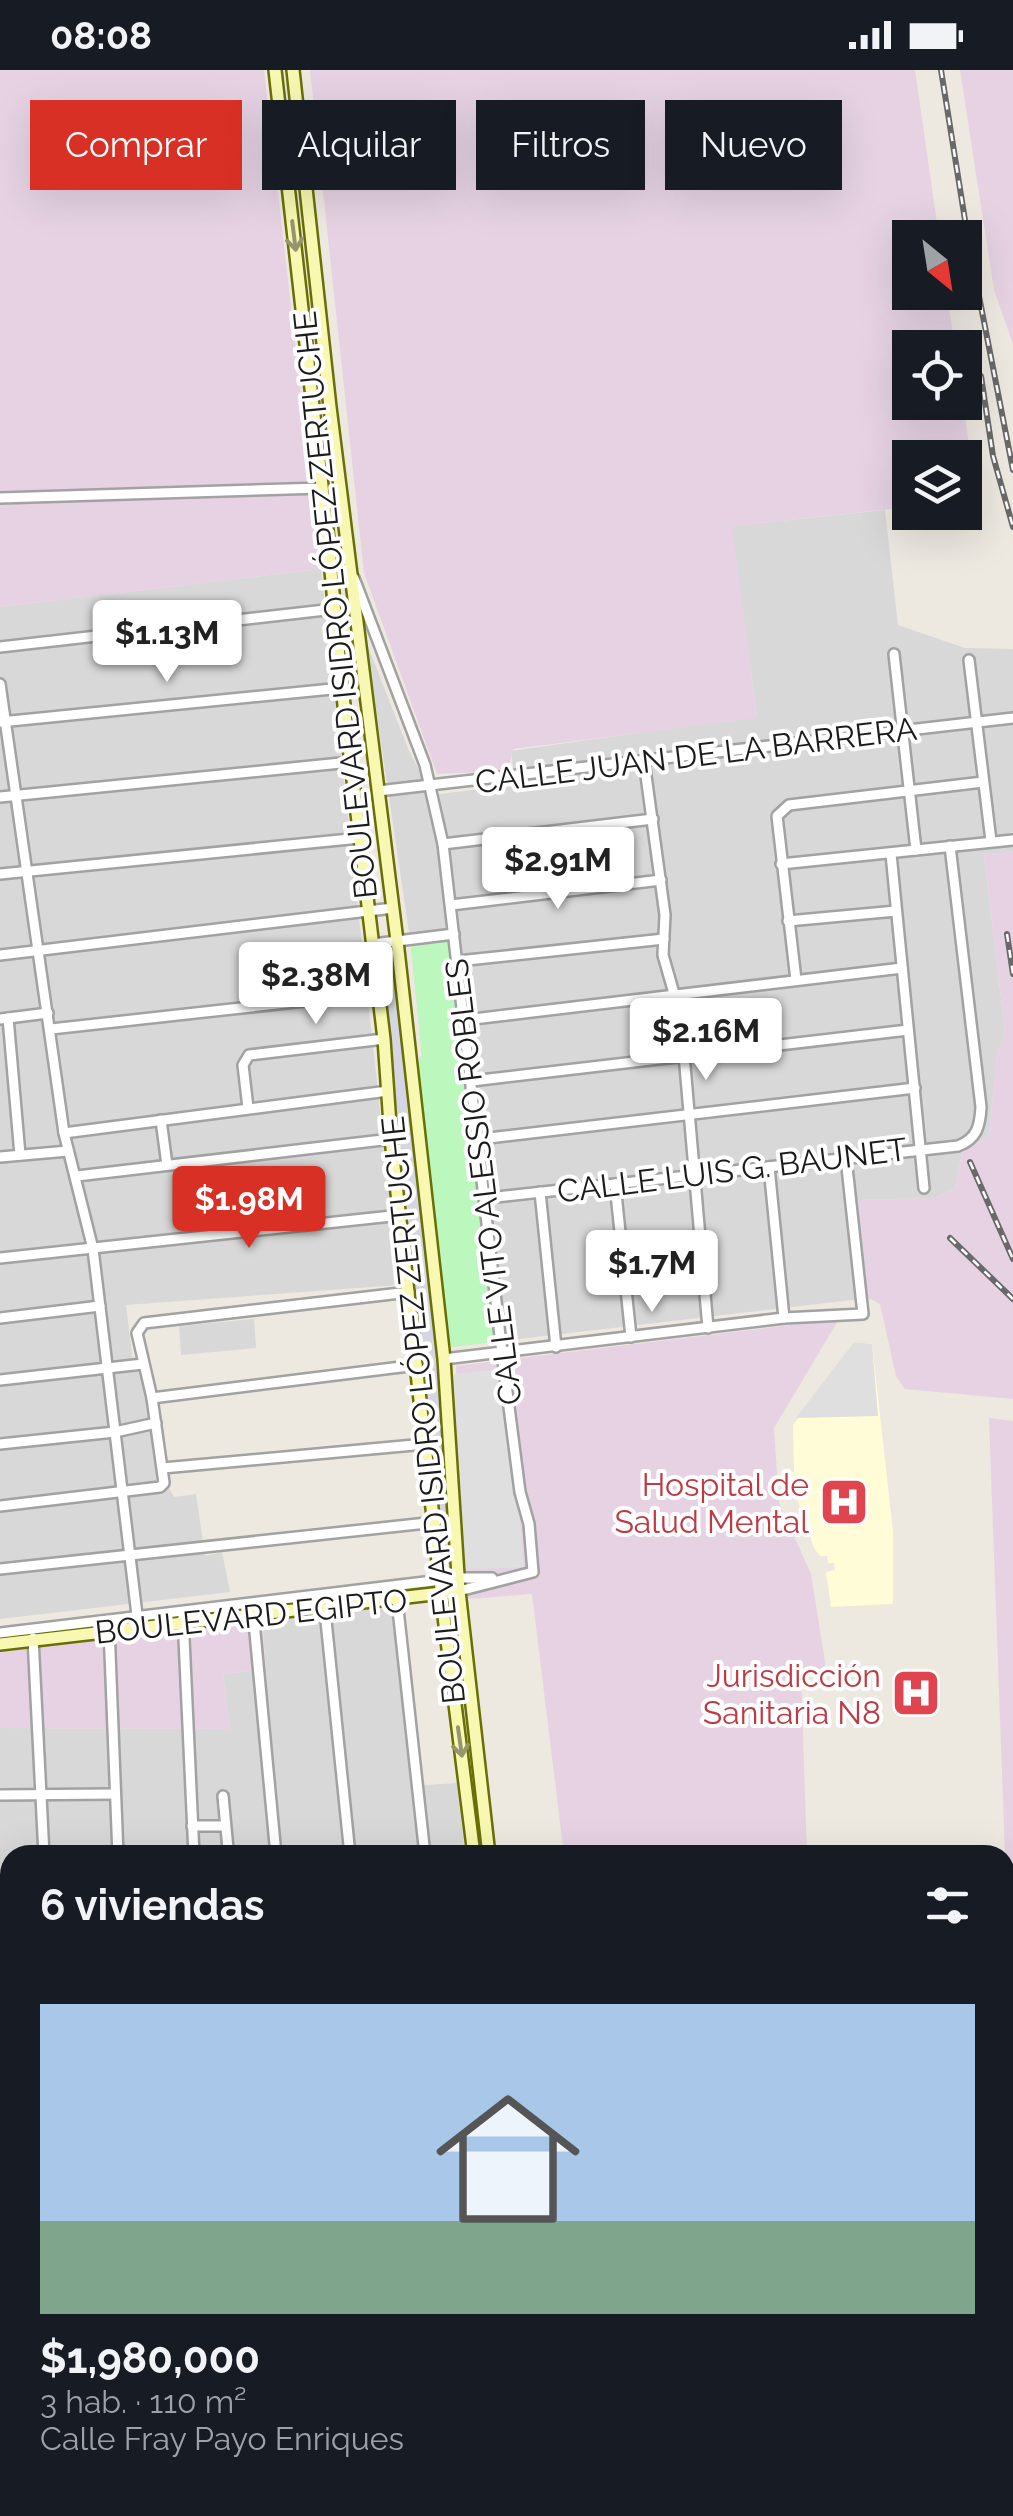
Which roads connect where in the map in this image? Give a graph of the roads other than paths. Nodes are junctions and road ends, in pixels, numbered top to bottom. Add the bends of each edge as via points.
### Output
1 (274, 70) edge
2 (293, 70) edge
3 (278, 100) edge
4 (297, 100) edge
5 (289, 190) edge
6 (307, 190) edge
7 (302, 306) junction
8 (320, 306) junction
9 (322, 488) junction
10 (0, 498) edge
11 (350, 566) junction
12 (334, 610) junction
13 (0, 647) edge
14 (894, 654) dead end
15 (970, 660) dead end
16 (0, 684) edge
17 (342, 688) junction
18 (1013, 718) edge
19 (3, 721) edge
20 (978, 724) junction
21 (902, 731) junction
22 (644, 761) junction
23 (351, 762) junction
24 (983, 782) junction
25 (432, 786) junction
26 (378, 791) junction
27 (909, 792) junction
28 (17, 795) junction
29 (0, 797) edge
30 (653, 819) junction
31 (360, 838) junction
32 (1013, 840) edge
33 (990, 841) junction
34 (444, 844) junction
35 (950, 846) junction
36 (916, 850) junction
37 (891, 854) junction
38 (781, 864) junction
39 (26, 870) junction
40 (0, 874) edge
41 (661, 880) junction
42 (451, 905) junction
43 (393, 908) junction
44 (896, 911) junction
45 (368, 912) junction
46 (788, 921) junction
47 (454, 934) junction
48 (664, 939) junction
49 (397, 941) junction
50 (373, 944) junction
51 (37, 951) junction
52 (0, 955) edge
53 (458, 961) junction
54 (902, 968) junction
55 (796, 980) junction
56 (378, 993) junction
57 (675, 997) junction
58 (48, 1013) junction
59 (4, 1018) edge
60 (464, 1020) junction
61 (51, 1029) junction
62 (908, 1030) junction
63 (384, 1039) junction
64 (684, 1055) junction
65 (472, 1081) junction
66 (916, 1088) junction
67 (388, 1091) junction
68 (248, 1108) junction
69 (690, 1114) junction
70 (160, 1120) junction
71 (64, 1133) junction
72 (392, 1139) junction
73 (480, 1139) junction
74 (920, 1148) junction
75 (68, 1152) junction
76 (20, 1155) junction
77 (0, 1157) edge
78 (846, 1158) junction
79 (166, 1165) junction
80 (769, 1167) junction
81 (696, 1174) junction
82 (77, 1176) junction
83 (615, 1184) junction
84 (924, 1188) dead end
85 (540, 1192) junction
86 (486, 1198) junction
87 (401, 1215) junction
88 (92, 1249) junction
89 (0, 1258) edge
90 (409, 1292) junction
91 (100, 1306) junction
92 (0, 1318) edge
93 (784, 1318) junction
94 (708, 1328) junction
95 (631, 1337) junction
96 (556, 1347) junction
97 (502, 1352) junction
98 (444, 1359) junction
99 (143, 1364) junction
100 (417, 1366) junction
101 (106, 1368) junction
102 (0, 1380) edge
103 (152, 1398) junction
104 (156, 1423) junction
105 (115, 1432) junction
106 (0, 1444) edge
107 (424, 1444) junction
108 (164, 1474) junction
109 (122, 1493) junction
110 (0, 1506) edge
111 (436, 1522) junction
112 (129, 1554) junction
113 (0, 1569) edge
114 (533, 1572) joint
115 (441, 1580) junction
116 (458, 1584) junction
117 (323, 1594) junction
118 (443, 1594) junction
119 (397, 1600) junction
120 (326, 1608) junction
121 (253, 1609) junction
122 (136, 1615) junction
123 (184, 1616) junction
124 (109, 1626) junction
125 (0, 1634) edge
126 (32, 1635) junction
127 (0, 1644) edge
128 (41, 1794) junction
129 (114, 1794) junction
130 (0, 1795) edge
131 (223, 1796) dead end
132 (192, 1826) junction
133 (226, 1826) junction
134 (44, 1845) edge
135 (117, 1845) edge
136 (193, 1845) edge
137 (228, 1845) edge
138 (275, 1845) edge
139 (349, 1845) edge
140 (424, 1845) edge
141 (473, 1845) edge
142 (488, 1845) edge

1 - 3 main road, BOULEVARD ISIDRO LÓPEZ ZERTUCHE
2 - 4 main road, BOULEVARD ISIDRO LÓPEZ ZERTUCHE
5 -> 7 main road, BOULEVARD ISIDRO LÓPEZ ZERTUCHE
6 - 8 main road, BOULEVARD ISIDRO LÓPEZ ZERTUCHE
7 - 8 main road
7 - 9 main road, BOULEVARD ISIDRO LÓPEZ ZERTUCHE
8 - 11 main road, BOULEVARD ISIDRO LÓPEZ ZERTUCHE
9 - 10 street
9 - 12 main road, BOULEVARD ISIDRO LÓPEZ ZERTUCHE
11 - 25 street, CALLE VITO ALESSIO ROBLES
11 - 26 main road, BOULEVARD ISIDRO LÓPEZ ZERTUCHE
12 - 13 street
12 - 17 main road, BOULEVARD ISIDRO LÓPEZ ZERTUCHE
14 - 21 street
15 - 20 street
16 - 19 street
17 - 19 street
17 - 23 main road, BOULEVARD ISIDRO LÓPEZ ZERTUCHE
18 - 20 street, CALLE JUAN DE LA BARRERA
19 - 28 street
20 - 21 street, CALLE JUAN DE LA BARRERA
20 - 24 street
21 - 22 street, CALLE JUAN DE LA BARRERA
21 - 27 street
22 - 25 street, CALLE JUAN DE LA BARRERA
22 - 30 street
23 - 28 street
23 - 31 main road, BOULEVARD ISIDRO LÓPEZ ZERTUCHE
24 - 27 street
24 - 33 street
25 - 26 street, CALLE JUAN DE LA BARRERA
25 - 34 street, CALLE VITO ALESSIO ROBLES
26 - 43 main road, BOULEVARD ISIDRO LÓPEZ ZERTUCHE
27 - 36 street
27 - 38 street via 789,805 777,816
28 - 29 street
28 - 39 street
30 - 34 street
30 - 41 street
31 - 39 street
31 - 45 main road, BOULEVARD ISIDRO LÓPEZ ZERTUCHE
32 - 33 street
33 - 35 street
34 - 42 street, CALLE VITO ALESSIO ROBLES
35 - 36 street
35 - 74 street, CALLE LUIS G. BAUNET via 980,1124 958,1146
36 - 37 street
37 - 38 street
37 - 44 street
38 - 46 street
39 - 40 street
39 - 51 street
41 - 42 street
41 - 48 street
42 - 47 street, CALLE VITO ALESSIO ROBLES
43 - 45 street
43 - 49 main road, BOULEVARD ISIDRO LÓPEZ ZERTUCHE
44 - 46 street
44 - 54 street
45 - 50 main road, BOULEVARD ISIDRO LÓPEZ ZERTUCHE
45 - 51 street
46 - 55 street
47 - 49 street
47 - 53 street, CALLE VITO ALESSIO ROBLES
48 - 53 street
48 - 57 street
49 - 50 street
49 - 98 main road, BOULEVARD ISIDRO LÓPEZ ZERTUCHE
50 - 56 main road, BOULEVARD ISIDRO LÓPEZ ZERTUCHE
51 - 52 street
51 - 58 street
53 - 60 street, CALLE VITO ALESSIO ROBLES
54 - 55 street
54 - 62 street
55 - 57 street
56 - 61 street
56 - 63 main road, BOULEVARD ISIDRO LÓPEZ ZERTUCHE
57 - 60 street
57 - 64 street
58 - 59 street
58 - 61 street
59 - 76 street
60 - 65 street, CALLE VITO ALESSIO ROBLES
61 - 71 street
62 - 64 street
62 - 66 street
63 - 67 main road, BOULEVARD ISIDRO LÓPEZ ZERTUCHE
63 - 68 street via 249,1056 243,1065
64 - 65 street
64 - 69 street
65 - 73 street, CALLE VITO ALESSIO ROBLES
66 - 69 street
66 - 74 street
67 - 68 street
67 - 72 main road, BOULEVARD ISIDRO LÓPEZ ZERTUCHE
68 - 70 street
69 - 73 street
69 - 81 street
70 - 71 street
70 - 79 street
71 - 75 street
72 - 79 street
72 - 87 main road, BOULEVARD ISIDRO LÓPEZ ZERTUCHE
73 - 86 street, CALLE VITO ALESSIO ROBLES
74 - 78 street, CALLE LUIS G. BAUNET
74 - 84 street
75 - 76 street
75 - 82 street
76 - 77 street
78 - 80 street, CALLE LUIS G. BAUNET
78 - 93 street via 863,1314
79 - 82 street
80 - 81 street, CALLE LUIS G. BAUNET
80 - 93 street
81 - 83 street, CALLE LUIS G. BAUNET
81 - 94 street
82 - 88 street
83 - 85 street, CALLE LUIS G. BAUNET
83 - 95 street
85 - 86 street, CALLE LUIS G. BAUNET
85 - 96 street
86 - 97 street, CALLE VITO ALESSIO ROBLES
87 - 88 street
87 - 90 main road, BOULEVARD ISIDRO LÓPEZ ZERTUCHE
88 - 89 street
88 - 91 street
90 - 99 street via 144,1323 137,1333
90 - 100 main road, BOULEVARD ISIDRO LÓPEZ ZERTUCHE
91 - 92 street
91 - 101 street
93 - 94 street
94 - 95 street
95 - 96 street
96 - 97 street
97 - 98 street
97 - 114 street, CALLE VITO ALESSIO ROBLES
98 - 116 main road, BOULEVARD ISIDRO LÓPEZ ZERTUCHE
99 - 101 street
99 - 103 street
100 - 103 street
100 - 107 main road, BOULEVARD ISIDRO LÓPEZ ZERTUCHE
101 - 102 street
101 - 105 street
103 - 104 street
104 - 105 street
104 - 108 street
105 - 106 street
105 - 109 street
107 - 108 street
107 - 111 main road, BOULEVARD ISIDRO LÓPEZ ZERTUCHE
108 - 109 street via 160,1487
109 - 110 street
109 - 112 street
111 - 112 street
111 - 115 main road, BOULEVARD ISIDRO LÓPEZ ZERTUCHE
112 - 113 street
112 - 122 street
114 - 116 street, BOULEVARD EGIPTO
115 - 116 street, BOULEVARD EGIPTO
115 - 117 street, BOULEVARD EGIPTO
115 - 118 main road, BOULEVARD ISIDRO LÓPEZ ZERTUCHE
116 - 118 main road, BOULEVARD EGIPTO
116 - 142 main road, BOULEVARD ISIDRO LÓPEZ ZERTUCHE
117 - 120 street
117 - 121 street, BOULEVARD EGIPTO
118 - 119 main road, BOULEVARD EGIPTO
118 -> 141 main road, BOULEVARD ISIDRO LÓPEZ ZERTUCHE
119 - 120 main road, BOULEVARD EGIPTO
119 - 140 street
120 - 121 main road, BOULEVARD EGIPTO
120 - 139 street
121 - 123 main road, BOULEVARD EGIPTO
121 - 138 street
122 - 123 street, BOULEVARD EGIPTO
122 - 124 street, BOULEVARD EGIPTO
123 - 124 main road, BOULEVARD EGIPTO
123 - 132 street
124 - 126 main road, BOULEVARD EGIPTO
124 - 129 street
125 - 126 street, BOULEVARD EGIPTO
126 - 127 main road, BOULEVARD EGIPTO
126 - 128 street
128 - 129 street
128 - 130 street
128 - 134 street
129 - 135 street
131 - 133 street
132 - 133 street
132 - 136 street
133 - 137 street

